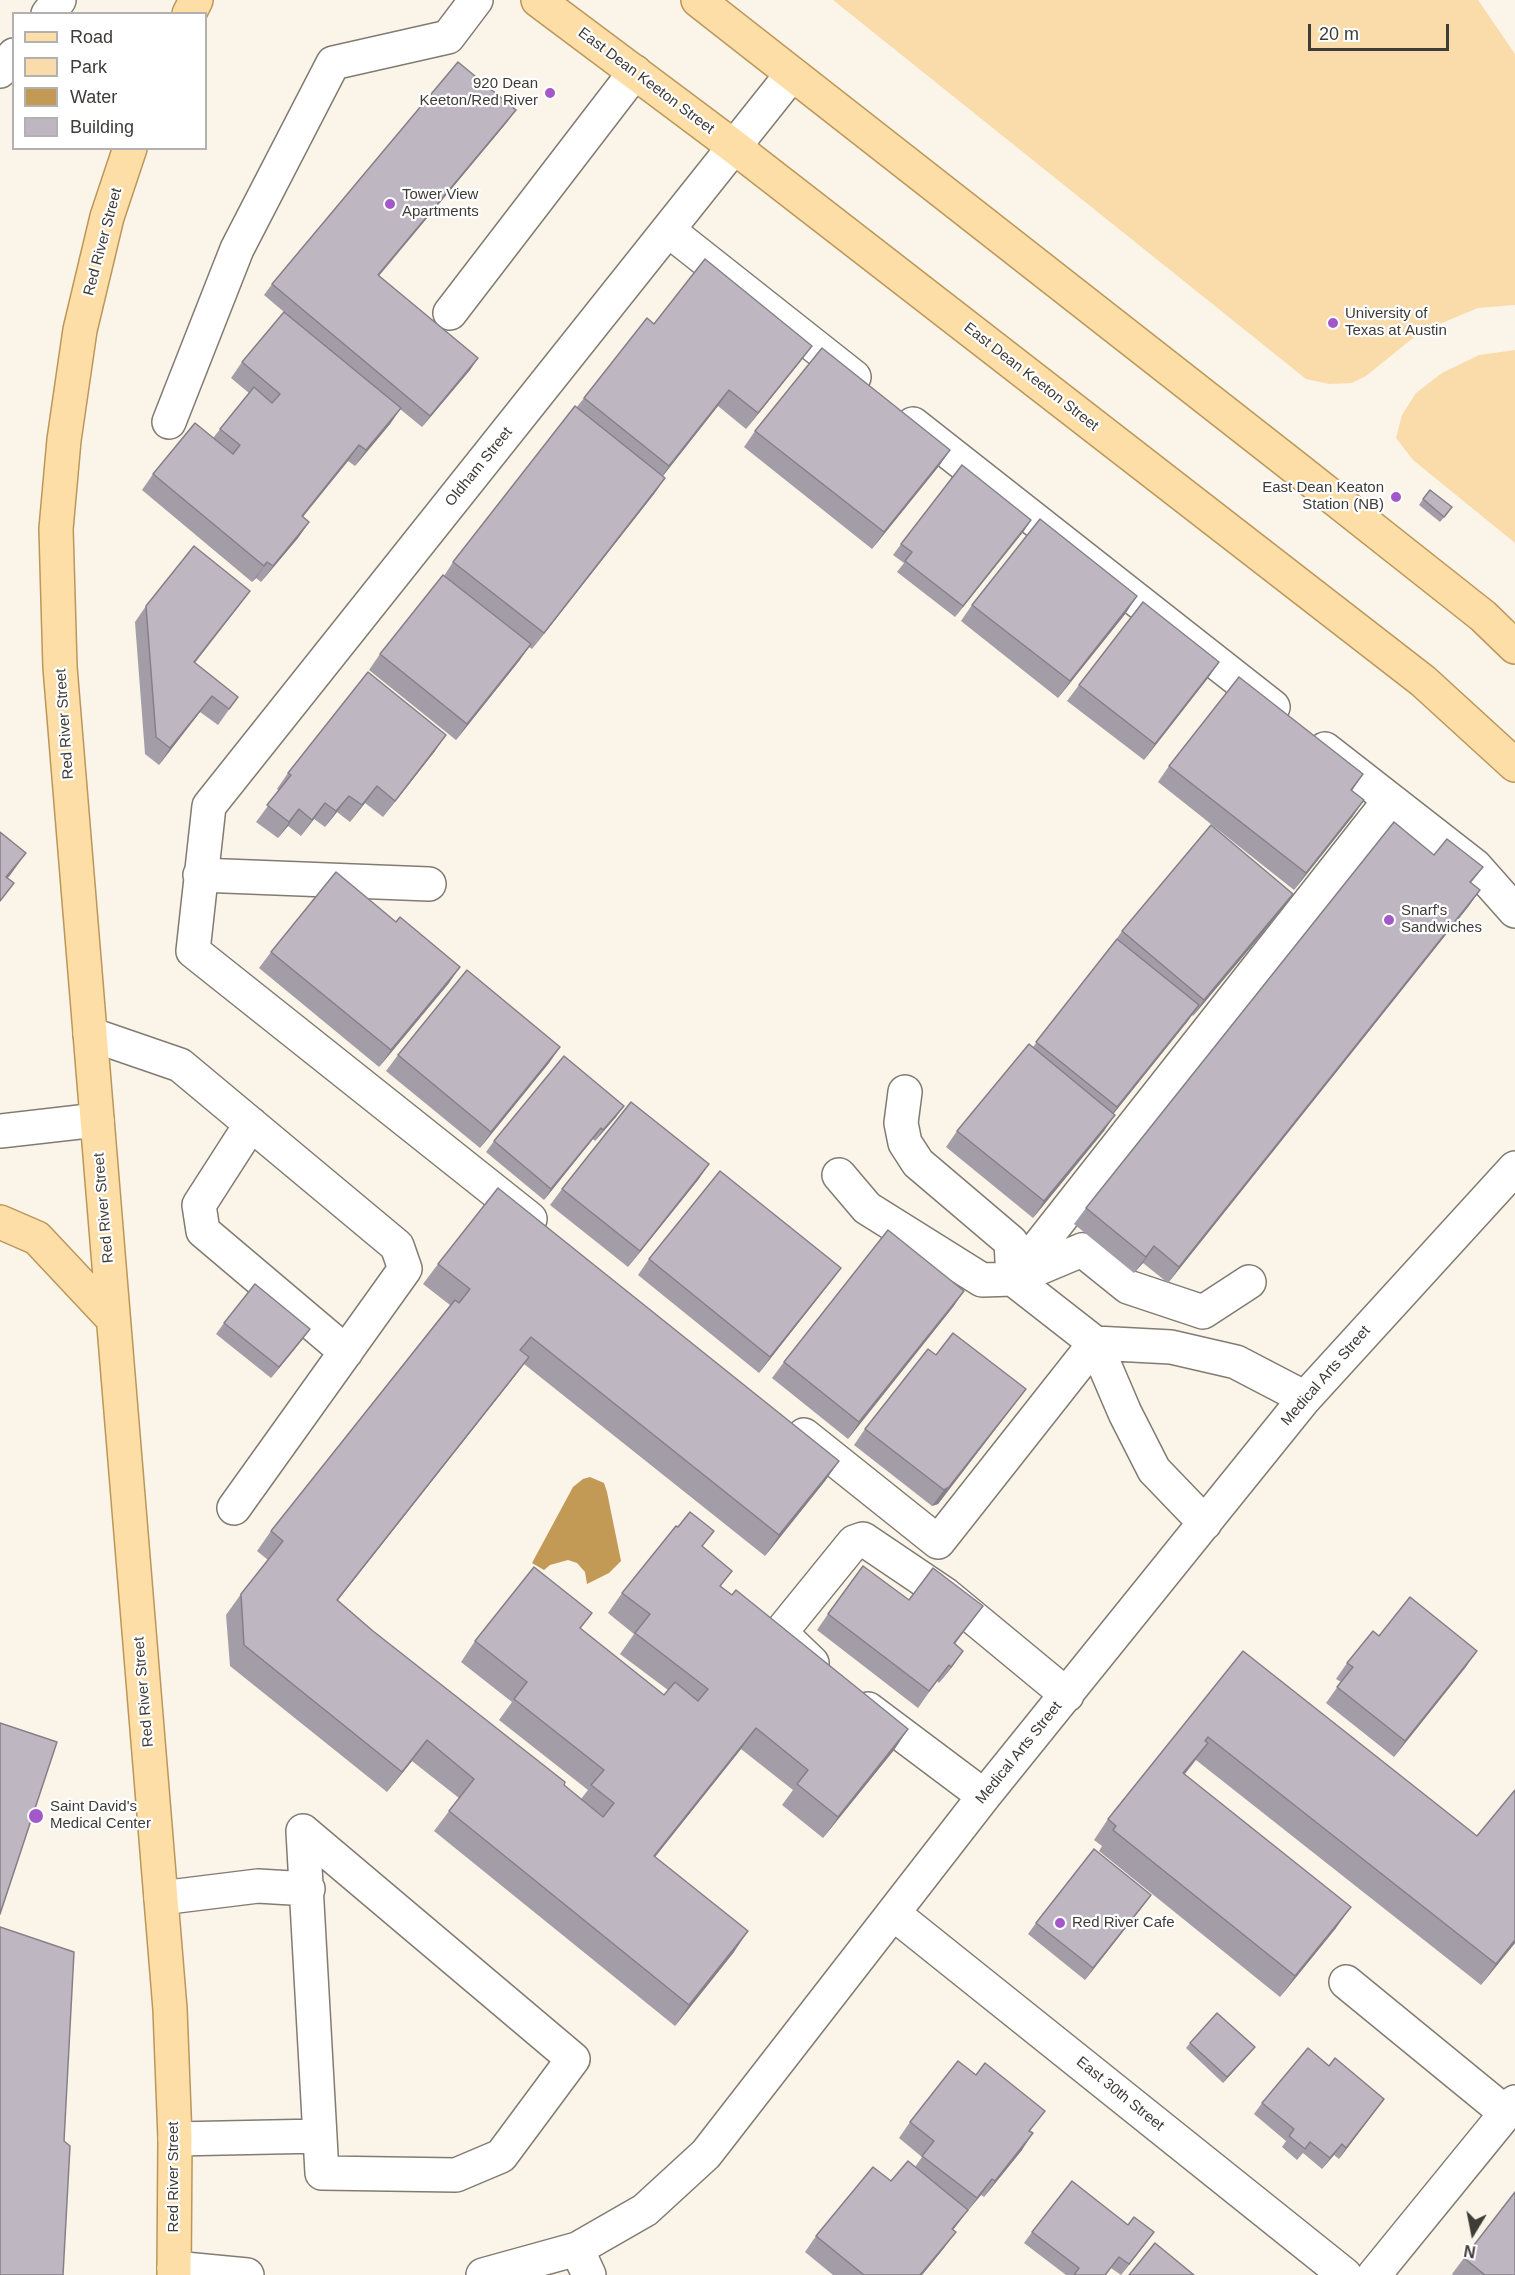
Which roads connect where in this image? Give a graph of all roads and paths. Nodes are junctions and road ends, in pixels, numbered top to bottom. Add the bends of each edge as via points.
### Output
1 (59, 0) edge
2 (476, 0) edge
3 (538, 0) edge
4 (698, 0) edge
5 (50, 12) edge
6 (12, 57) edge
7 (0, 71) edge
8 (635, 72) junction
9 (792, 74) junction
10 (734, 146) junction
11 (129, 150) edge
12 (668, 230) junction
13 (450, 313) dead end
14 (169, 422) dead end
15 (1515, 647) edge
16 (1515, 765) edge
17 (1390, 800) junction
18 (200, 875) junction
19 (429, 884) dead end
20 (1515, 911) edge
21 (90, 1034) junction
22 (905, 1092) dead end
23 (98, 1120) junction
24 (251, 1124) junction
25 (0, 1131) edge
26 (1515, 1168) edge
27 (839, 1175) dead end
28 (0, 1222) edge
29 (556, 1239) edge
30 (1013, 1279) junction
31 (1249, 1282) dead end
32 (113, 1319) junction
33 (1095, 1343) junction
34 (346, 1352) junction
35 (1305, 1398) junction
36 (780, 1416) edge
37 (234, 1508) dead end
38 (1205, 1523) junction
39 (1067, 1695) junction
40 (984, 1796) junction
41 (308, 1890) junction
42 (161, 1898) junction
43 (894, 1914) junction
44 (1346, 1982) dead end
45 (1511, 2107) edge
46 (320, 2136) junction
47 (174, 2139) junction
48 (583, 2262) edge
49 (174, 2272) edge
50 (247, 2275) edge
51 (483, 2275) edge
52 (1345, 2275) edge
53 (1374, 2275) edge

1 - 5 street
2 - 14 street via 448,37 333,63 237,249
3 - 8 main road, East Dean Keeton Street
4 - 9 main road
6 - 7 street
8 - 10 main road, East Dean Keeton Street
8 - 13 street
9 - 10 street, Oldham Street
9 - 15 main road via 1316,483
10 - 12 street, Oldham Street
10 - 16 main road, East Dean Keeton Street via 1424,681
11 - 21 main road, Red River Street via 107,218 80,330 56,529 60,667
12 - 17 street
12 - 18 street, Oldham Street via 209,806
17 - 20 street via 1475,866
17 - 30 street
18 - 19 street
18 - 29 street, Oldham Street via 193,951
21 - 23 main road, Red River Street
21 - 24 street via 180,1065
22 - 30 street via 901,1123 905,1143 918,1163 1011,1242
23 - 25 street
23 - 32 main road, Red River Street
24 - 34 street via 199,1205 203,1231
24 - 34 street via 397,1246 405,1269
26 - 35 street, Medical Arts Street
27 - 30 street via 867,1208 982,1280
28 - 32 main road via 37,1238
30 - 31 street via 1082,1250 1128,1287 1203,1312
30 - 33 street
32 - 42 main road, Red River Street
33 - 35 street via 1171,1347 1236,1362
33 - 36 street via 938,1542
33 - 38 street via 1154,1470
34 - 37 street
35 - 38 street, Medical Arts Street
38 - 39 street, Medical Arts Street
39 - 40 street, Medical Arts Street
39 - 40 street via 946,1595 863,1539 854,1542 786,1627 786,1638 906,1741
40 - 43 street, Medical Arts Street
41 - 42 street via 258,1886
41 - 46 street
41 - 46 street via 303,1830 573,2060 501,2156 456,2175 322,2173
42 - 47 main road, Red River Street via 170,2009
43 - 48 street, Medical Arts Street via 706,2154
43 - 52 street, East 30th Street
44 - 45 street
45 - 53 street
46 - 47 street
47 - 49 main road, Red River Street
48 - 51 street, Medical Arts Street
49 - 50 street

